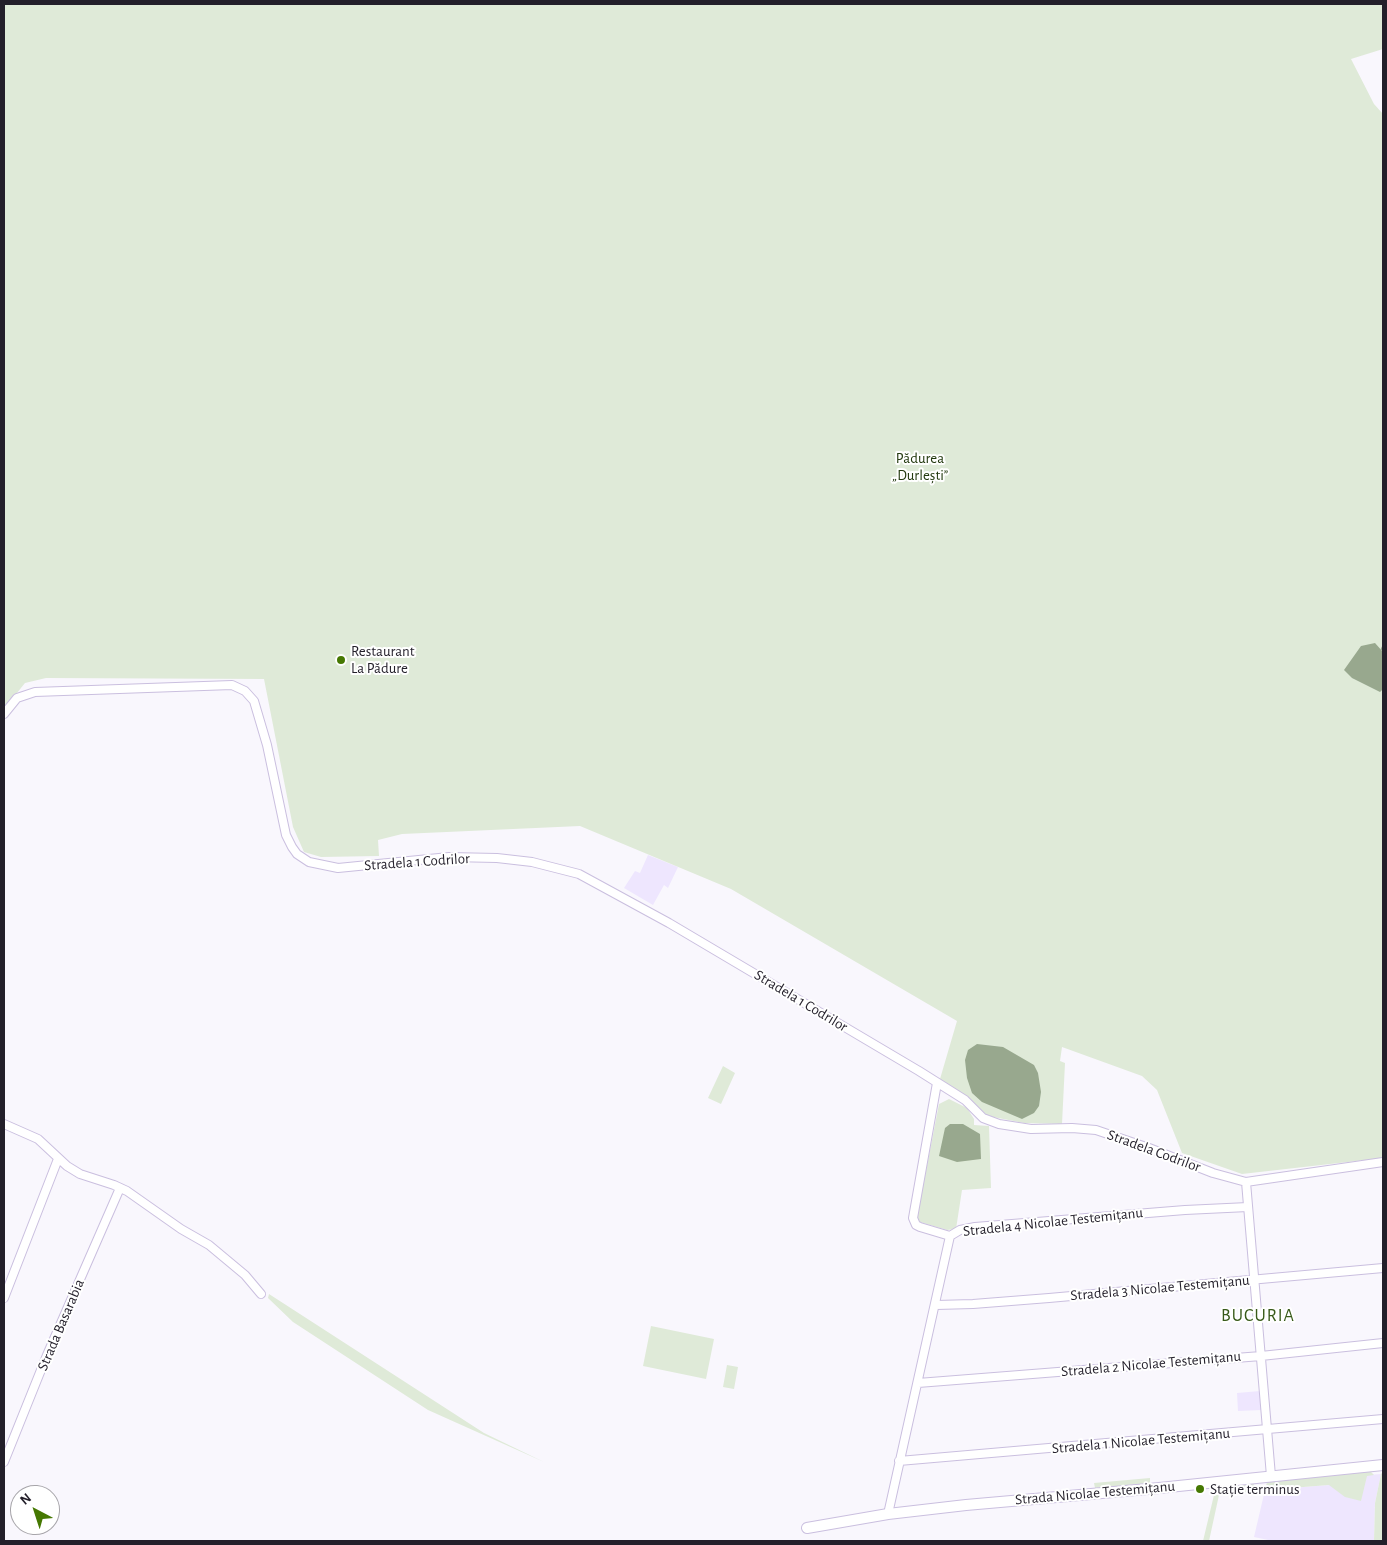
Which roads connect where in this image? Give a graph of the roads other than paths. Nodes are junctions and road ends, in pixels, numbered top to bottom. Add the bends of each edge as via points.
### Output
1 (4, 714) edge
2 (937, 1083) junction
3 (4, 1124) edge
4 (58, 1159) junction
5 (1383, 1162) edge
6 (1246, 1182) junction
7 (120, 1188) junction
8 (1248, 1207) junction
9 (950, 1236) junction
10 (1383, 1268) edge
11 (1253, 1279) junction
12 (261, 1294) dead end
13 (4, 1298) edge
14 (936, 1305) junction
15 (1383, 1343) edge
16 (1261, 1356) junction
17 (918, 1384) junction
18 (1383, 1419) edge
19 (1267, 1430) junction
20 (899, 1461) junction
21 (4, 1462) edge
22 (1383, 1465) edge
23 (1271, 1476) junction
24 (888, 1514) junction
25 (807, 1528) dead end

1 - 2 street, Stradela 1 Codrilor via 17,698 34,692 237,686 254,701 286,835 303,859 338,868 449,857 497,858 573,872 669,923
2 - 6 street, Stradela Codrilor via 965,1100 990,1122 1031,1129 1096,1130
2 - 9 street, Stradela 4 Nicolae Testemițanu via 913,1218 920,1227
3 - 4 street via 38,1139
4 - 7 street via 80,1174
4 - 13 street
5 - 6 street, Stradela Codrilor
6 - 8 street
7 - 12 street via 218,1251
7 - 21 street, Strada Basarabia
8 - 9 street, Stradela 4 Nicolae Testemițanu via 975,1227
8 - 11 street
9 - 14 street
10 - 11 street, Stradela 3 Nicolae Testemițanu
11 - 14 street, Stradela 3 Nicolae Testemițanu
11 - 16 street
14 - 17 street
15 - 16 street, Stradela 2 Nicolae Testemițanu
16 - 17 street, Stradela 2 Nicolae Testemițanu
16 - 19 street
17 - 20 street
18 - 19 street, Stradela 1 Nicolae Testemițanu
19 - 20 street, Stradela 1 Nicolae Testemițanu
19 - 23 street
20 - 24 street
22 - 23 street, Strada Nicolae Testemițanu
23 - 24 street, Strada Nicolae Testemițanu
24 - 25 street, Strada Nicolae Testemițanu

